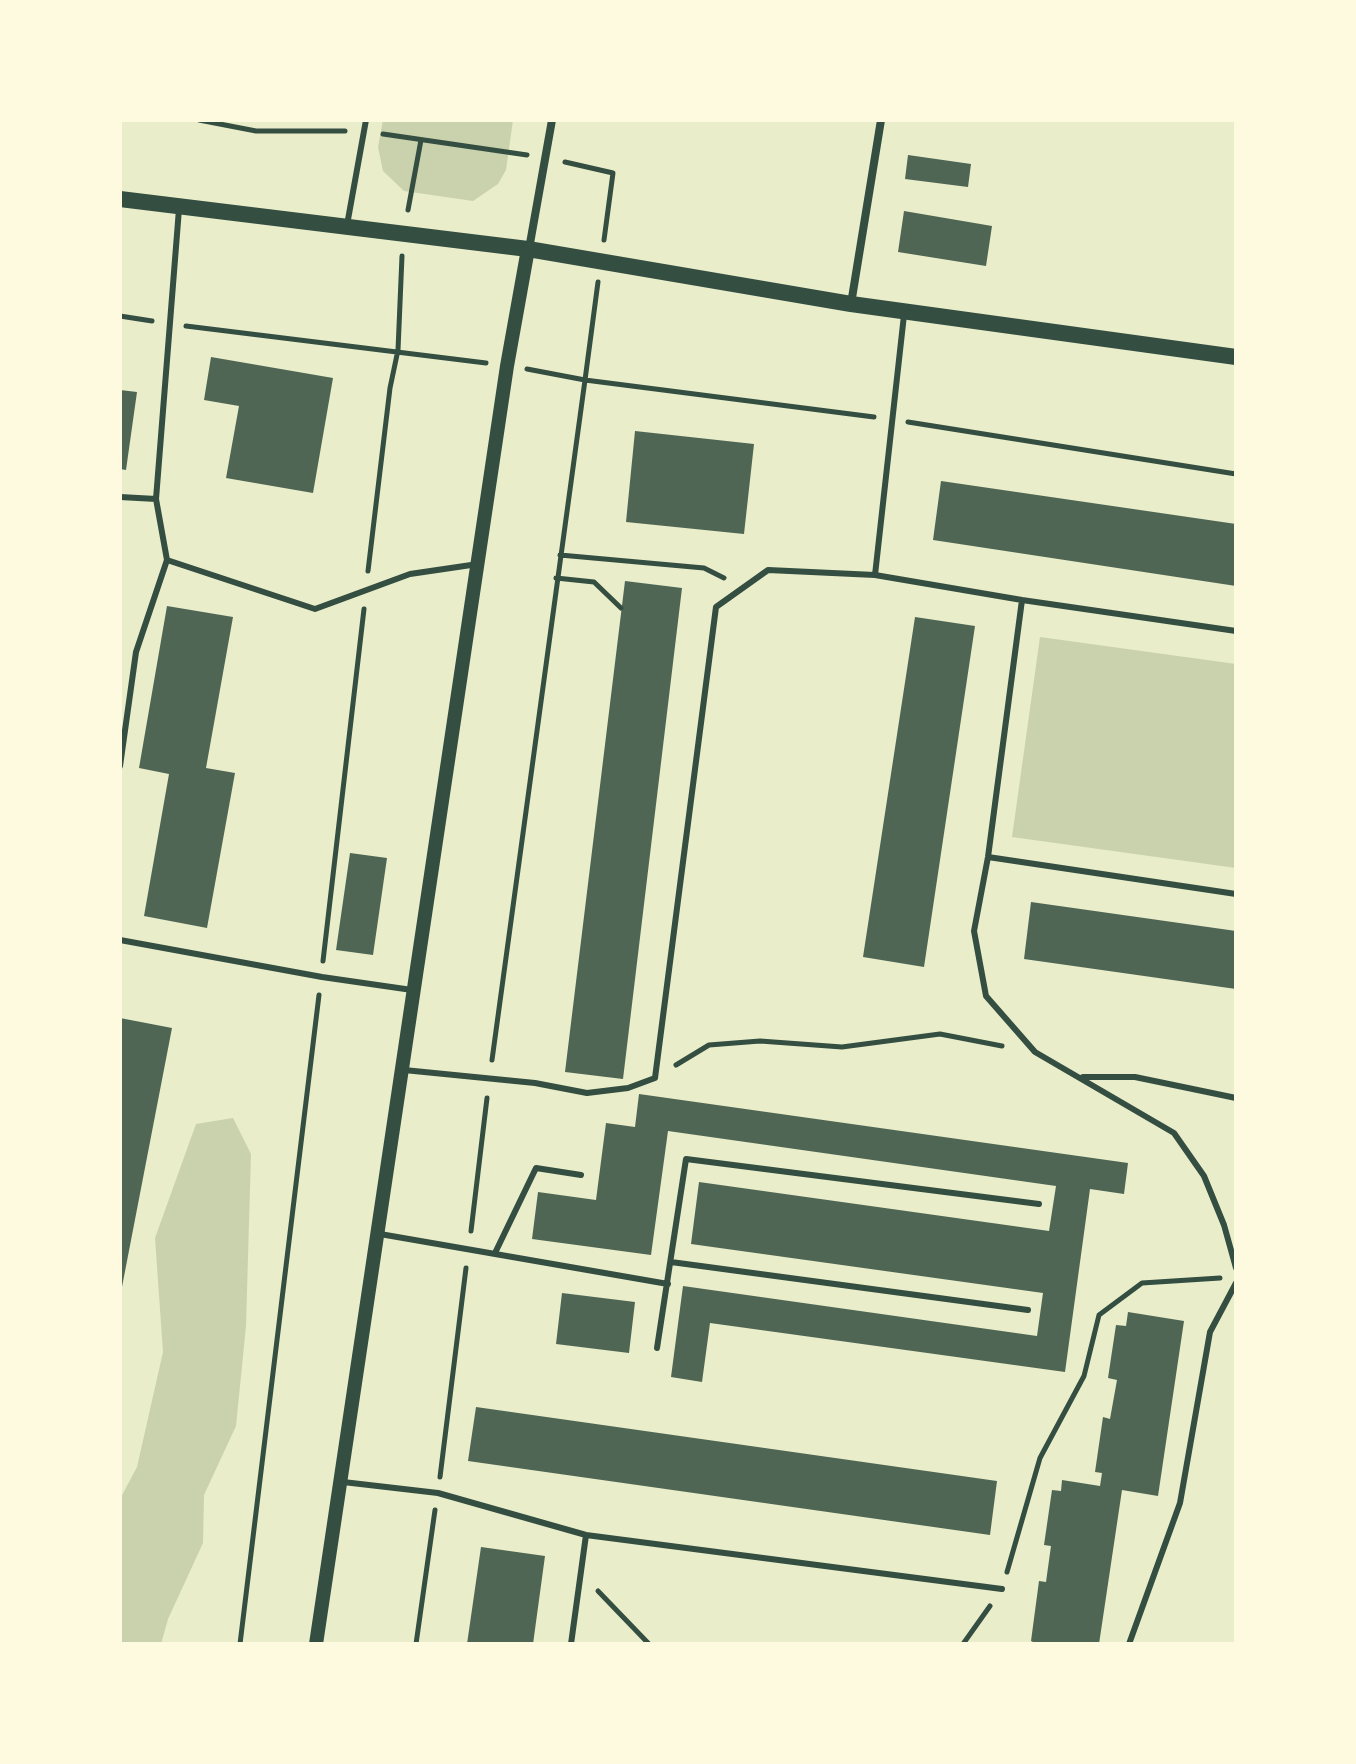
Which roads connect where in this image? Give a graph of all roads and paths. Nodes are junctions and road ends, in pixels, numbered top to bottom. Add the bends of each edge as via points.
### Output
1 (199, 120) edge
2 (366, 120) edge
3 (552, 120) edge
4 (881, 120) edge
5 (364, 131) junction
6 (421, 140) junction
7 (546, 158) junction
8 (120, 199) edge
9 (179, 209) junction
10 (347, 225) junction
11 (404, 233) junction
12 (528, 249) junction
13 (601, 263) junction
14 (851, 304) junction
15 (905, 311) junction
16 (120, 316) edge
17 (168, 324) junction
18 (398, 350) junction
19 (1236, 357) edge
20 (507, 366) junction
21 (585, 380) junction
22 (120, 497) edge
23 (156, 499) junction
24 (560, 555) junction
25 (167, 560) junction
26 (478, 564) junction
27 (875, 575) junction
28 (556, 578) junction
29 (743, 588) junction
30 (366, 591) junction
31 (1022, 600) junction
32 (621, 608) dead end
33 (1236, 631) edge
34 (120, 766) edge
35 (988, 857) junction
36 (1236, 894) edge
37 (120, 940) edge
38 (322, 977) junction
39 (416, 990) junction
40 (1035, 1052) junction
41 (404, 1070) junction
42 (1079, 1077) junction
43 (655, 1078) junction
44 (490, 1079) junction
45 (1236, 1098) edge
46 (581, 1175) dead end
47 (1039, 1204) dead end
48 (380, 1234) junction
49 (468, 1248) junction
50 (495, 1253) junction
51 (671, 1262) junction
52 (1236, 1268) edge
53 (1236, 1280) edge
54 (668, 1284) junction
55 (1028, 1310) dead end
56 (657, 1348) dead end
57 (343, 1482) junction
58 (438, 1493) junction
59 (586, 1535) junction
60 (580, 1573) junction
61 (1002, 1589) junction
62 (240, 1644) edge
63 (316, 1644) edge
64 (416, 1644) edge
65 (571, 1644) edge
66 (649, 1644) edge
67 (963, 1644) edge
68 (1129, 1644) edge

1 - 5 path via 256,131
2 - 5 lane
3 - 7 street
4 - 14 street
5 - 6 path
5 - 10 lane
6 - 7 path
6 - 11 path
7 - 12 street
7 - 13 path via 613,173
8 - 9 main road
9 - 10 main road
9 - 17 lane
10 - 11 main road
11 - 12 main road
11 - 18 path
12 - 13 main road
12 - 20 street
13 - 14 main road
13 - 21 path
14 - 15 main road
15 - 19 main road
15 - 27 lane
16 - 17 path
17 - 18 path
17 - 23 lane
18 - 20 path
18 - 30 path
20 - 21 path
20 - 26 street
21 - 24 path
22 - 23 lane
23 - 25 lane
24 - 28 path
24 - 29 path via 704,568
25 - 30 lane via 315,609
25 - 34 lane via 136,652
26 - 30 lane via 410,574
26 - 39 street
27 - 29 lane via 768,570
27 - 31 lane
28 - 32 path via 594,582
28 - 44 path
29 - 43 lane via 716,607
30 - 38 path
31 - 33 lane
31 - 35 lane
35 - 36 lane
35 - 40 lane via 974,931 986,996
37 - 38 lane
38 - 39 lane
38 - 62 path
39 - 41 street
40 - 42 lane
40 - 43 path via 940,1034 842,1047 760,1041 709,1045
41 - 44 lane
41 - 48 street
42 - 45 lane via 1135,1077
42 - 52 lane via 1174,1133 1204,1176
43 - 44 lane via 587,1093
44 - 49 path
46 - 50 lane via 536,1168
47 - 51 lane via 686,1159
48 - 49 lane
48 - 57 street
49 - 50 lane
49 - 58 path
50 - 54 lane
51 - 54 lane
51 - 55 lane
53 - 61 path via 1142,1283 1099,1315 1084,1376 1040,1458
53 - 68 lane via 1210,1332 1180,1503
54 - 56 lane
57 - 58 lane
57 - 63 street
58 - 59 lane
58 - 64 path
59 - 60 lane
59 - 61 lane
60 - 65 lane
60 - 66 path
61 - 67 path

